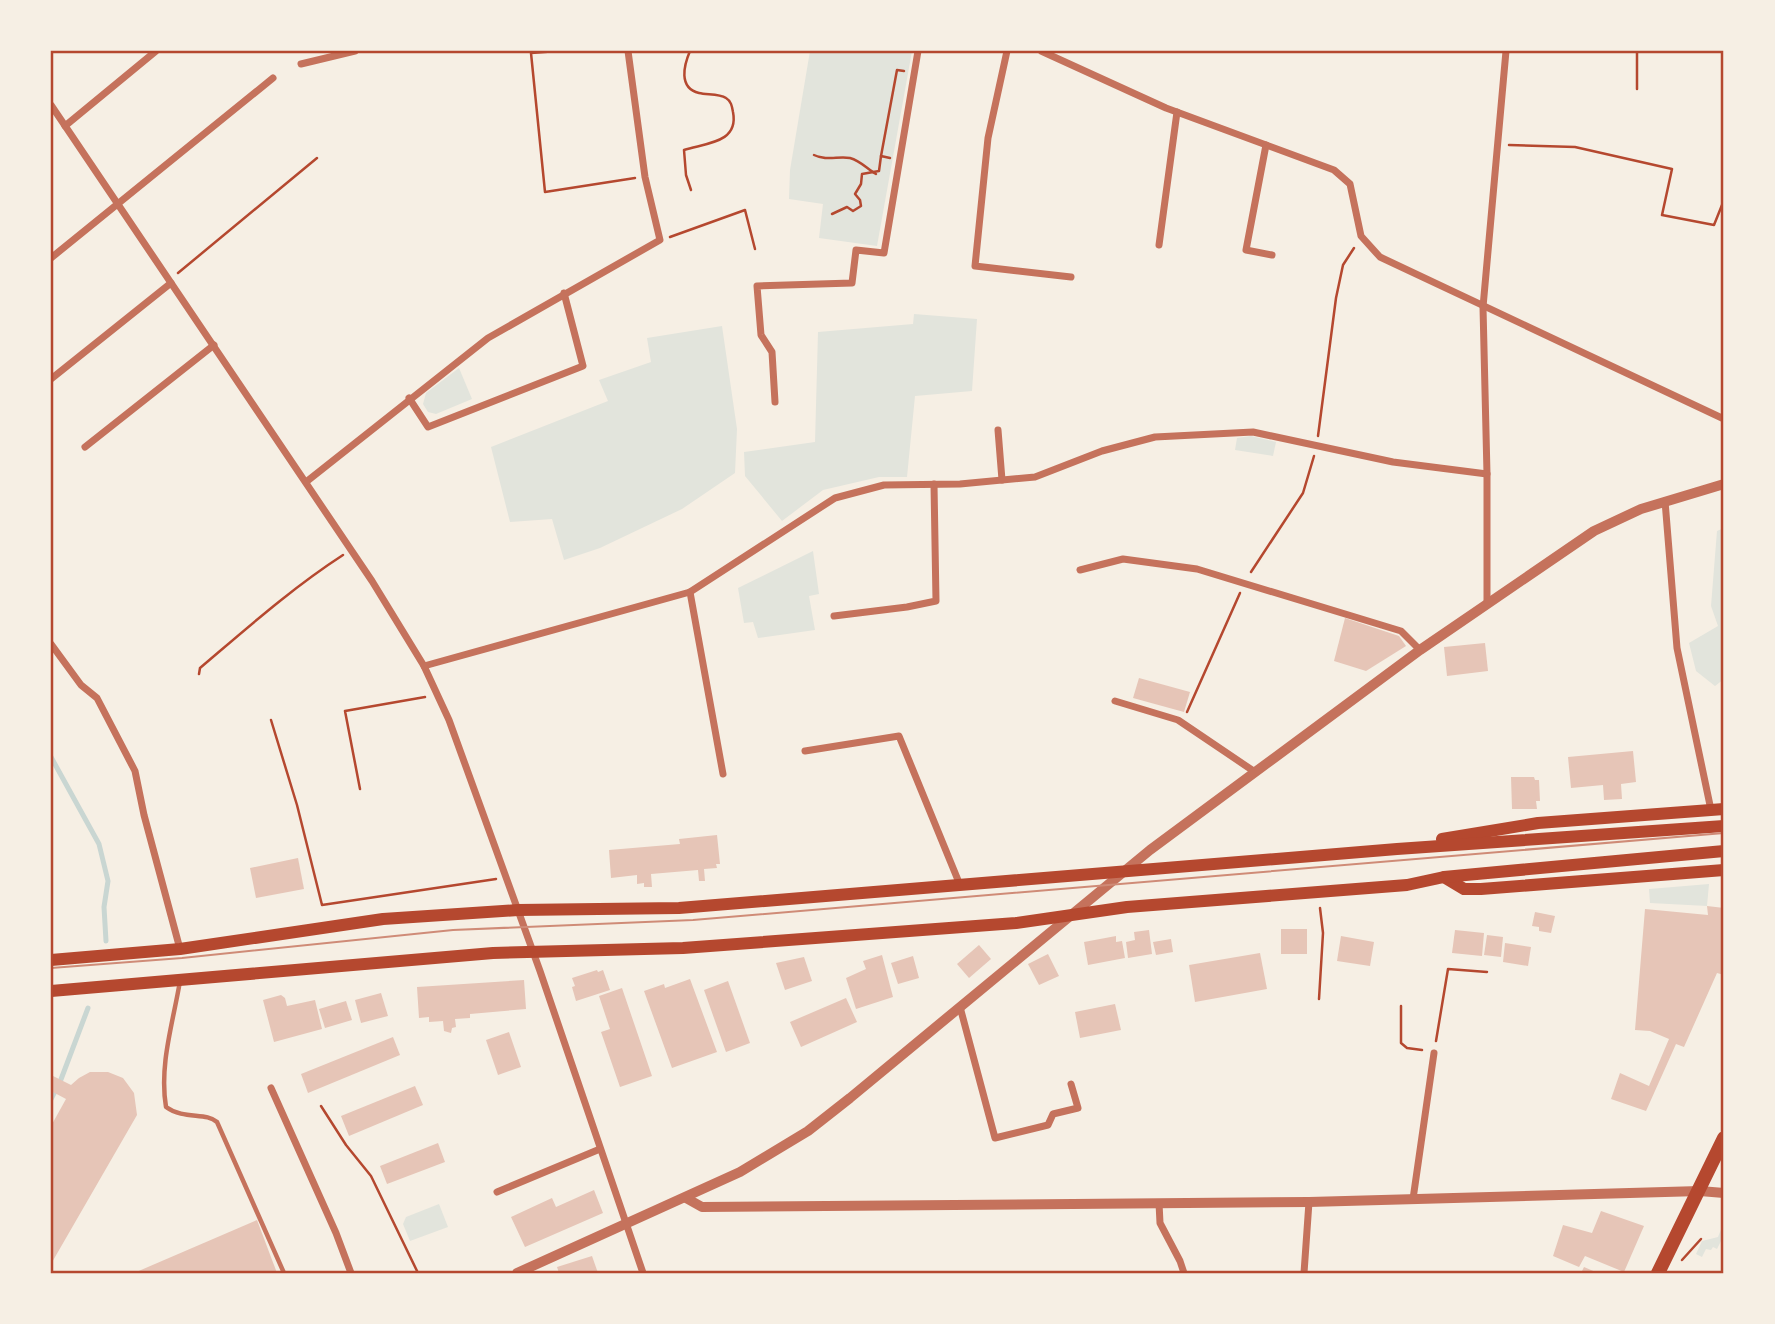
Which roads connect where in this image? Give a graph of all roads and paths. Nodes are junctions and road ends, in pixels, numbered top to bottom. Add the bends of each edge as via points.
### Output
1 (156, 51) edge
2 (355, 51) edge
3 (558, 51) edge
4 (628, 51) edge
5 (690, 51) edge
6 (918, 51) edge
7 (1007, 51) edge
8 (1041, 51) edge
9 (1506, 51) edge
10 (1637, 51) edge
11 (301, 64) dead end
12 (915, 73) junction
13 (273, 78) dead end
14 (1637, 89) dead end
15 (51, 105) edge
16 (1177, 112) junction
17 (65, 126) junction
18 (1266, 145) junction
19 (1499, 145) junction
20 (814, 155) dead end
21 (881, 156) junction
22 (317, 158) dead end
23 (900, 160) junction
24 (871, 171) junction
25 (876, 174) dead end
26 (645, 177) junction
27 (691, 190) dead end
28 (1724, 200) edge
29 (118, 203) junction
30 (832, 214) dead end
31 (1361, 236) junction
32 (660, 240) junction
33 (1159, 245) dead end
34 (755, 249) dead end
35 (1272, 255) dead end
36 (51, 258) edge
37 (1071, 277) dead end
38 (170, 281) junction
39 (564, 293) junction
40 (1483, 307) junction
41 (214, 345) junction
42 (51, 379) edge
43 (409, 398) junction
44 (775, 402) dead end
45 (1724, 419) edge
46 (998, 430) dead end
47 (1317, 446) junction
48 (85, 447) dead end
49 (1487, 474) junction
50 (1002, 480) junction
51 (306, 482) junction
52 (934, 484) junction
53 (1724, 484) edge
54 (1665, 500) junction
55 (351, 550) junction
56 (1080, 570) dead end
57 (1244, 583) junction
58 (690, 592) junction
59 (1487, 604) junction
60 (834, 616) dead end
61 (51, 643) edge
62 (1420, 650) junction
63 (424, 666) junction
64 (199, 674) dead end
65 (438, 694) junction
66 (1115, 701) dead end
67 (271, 720) dead end
68 (1182, 723) junction
69 (806, 751) dead end
70 (1255, 772) junction
71 (723, 774) dead end
72 (360, 789) dead end
73 (1718, 809) edge
74 (1724, 826) edge
75 (1397, 849) junction
76 (1724, 851) edge
77 (1724, 870) edge
78 (1124, 872) junction
79 (506, 877) junction
80 (1444, 877) junction
81 (960, 885) junction
82 (1317, 891) junction
83 (518, 910) junction
84 (1068, 916) junction
85 (180, 949) junction
86 (532, 951) junction
87 (51, 960) edge
88 (1488, 972) dead end
89 (180, 981) junction
90 (51, 992) edge
91 (1318, 999) dead end
92 (1401, 1006) dead end
93 (960, 1007) junction
94 (1434, 1053) junction
95 (1071, 1084) dead end
96 (271, 1088) dead end
97 (321, 1105) dead end
98 (1724, 1138) edge
99 (600, 1149) junction
100 (1700, 1191) junction
101 (497, 1192) dead end
102 (1724, 1193) edge
103 (686, 1198) junction
104 (1413, 1199) junction
105 (1309, 1202) junction
106 (1159, 1203) junction
107 (626, 1225) junction
108 (1701, 1239) dead end
109 (1679, 1264) dead end
110 (285, 1273) edge
111 (351, 1273) edge
112 (418, 1273) edge
113 (518, 1273) edge
114 (643, 1273) edge
115 (1184, 1273) edge
116 (1304, 1273) edge
117 (1658, 1273) edge

1 - 17 street
2 - 11 street
3 - 26 path via 531,52 545,192
4 - 26 street
5 - 27 path via 683,68 687,84 695,92 725,97 732,104 734,117 731,133 684,150
6 - 12 street
7 - 37 street via 988,138 975,266
8 - 16 street
9 - 19 street
10 - 14 path
12 - 21 path via 897,70
12 - 23 street
13 - 29 street
15 - 17 street
16 - 18 street
16 - 33 street
17 - 29 street
18 - 31 street via 1334,170 1350,184
18 - 35 street via 1246,250
19 - 28 path via 1575,147 1672,169 1662,215 1714,225
19 - 40 street
20 - 24 path via 847,157
21 - 23 path
21 - 24 path via 879,171
22 - 38 path
23 - 44 street via 884,253 856,250 852,283 757,286 761,335 772,352
24 - 25 path
24 - 30 path via 862,174 855,194 861,206
26 - 32 street
29 - 36 street
29 - 38 street
31 - 40 street via 1380,257
31 - 47 path via 1343,265
32 - 34 path via 746,210
32 - 39 street
38 - 41 street
38 - 42 street
39 - 43 street via 488,338
39 - 43 street via 583,366 428,427
40 - 45 street
40 - 49 street
41 - 48 street
41 - 51 street
43 - 51 street
46 - 50 street
47 - 49 street
47 - 50 street via 1253,432 1155,437 1035,477
47 - 57 path via 1303,493
49 - 59 street
50 - 52 street
51 - 55 street
52 - 58 street via 884,485 835,498
52 - 60 street via 936,601
53 - 54 street
54 - 59 street via 1594,531
54 - 73 street via 1677,648
55 - 63 street
55 - 64 path via 313,574 200,668
56 - 57 street via 1123,559 1197,569
57 - 62 street via 1401,631
57 - 68 path
58 - 63 street
58 - 71 street
59 - 62 street
61 - 85 street via 81,685 97,698 135,771
62 - 70 street
63 - 65 street
65 - 72 path via 345,711
65 - 79 street
66 - 68 street
67 - 79 path via 322,905
68 - 70 street
69 - 81 street via 900,736
70 - 78 street
73 - 75 main road via 1508,827
74 - 75 main road
75 - 78 main road
76 - 80 main road
77 - 80 main road via 1481,889 1464,889
78 - 81 main road
78 - 84 street
79 - 83 street
80 - 82 main road via 1406,885
81 - 83 main road via 679,908
82 - 84 main road
82 - 91 path via 1323,933
83 - 85 main road via 383,919
83 - 86 street
84 - 86 main road via 683,948
84 - 93 street
85 - 87 main road
86 - 89 main road
86 - 99 street
88 - 94 path via 1448,968
89 - 90 main road
89 - 110 lane via 166,1064 166,1107 217,1122
92 - 94 path via 1401,1043
93 - 95 street via 995,1138 1048,1125 1053,1114 1078,1108
93 - 103 street via 808,1131
94 - 104 street
96 - 111 street
97 - 112 path via 371,1176
98 - 100 highway
99 - 101 street
99 - 107 street
100 - 102 street
100 - 104 street
100 - 117 highway
103 - 106 street via 702,1207
103 - 107 street
104 - 105 street
105 - 106 street
105 - 116 street
106 - 115 street via 1160,1223
107 - 113 street
107 - 114 street
108 - 109 path

